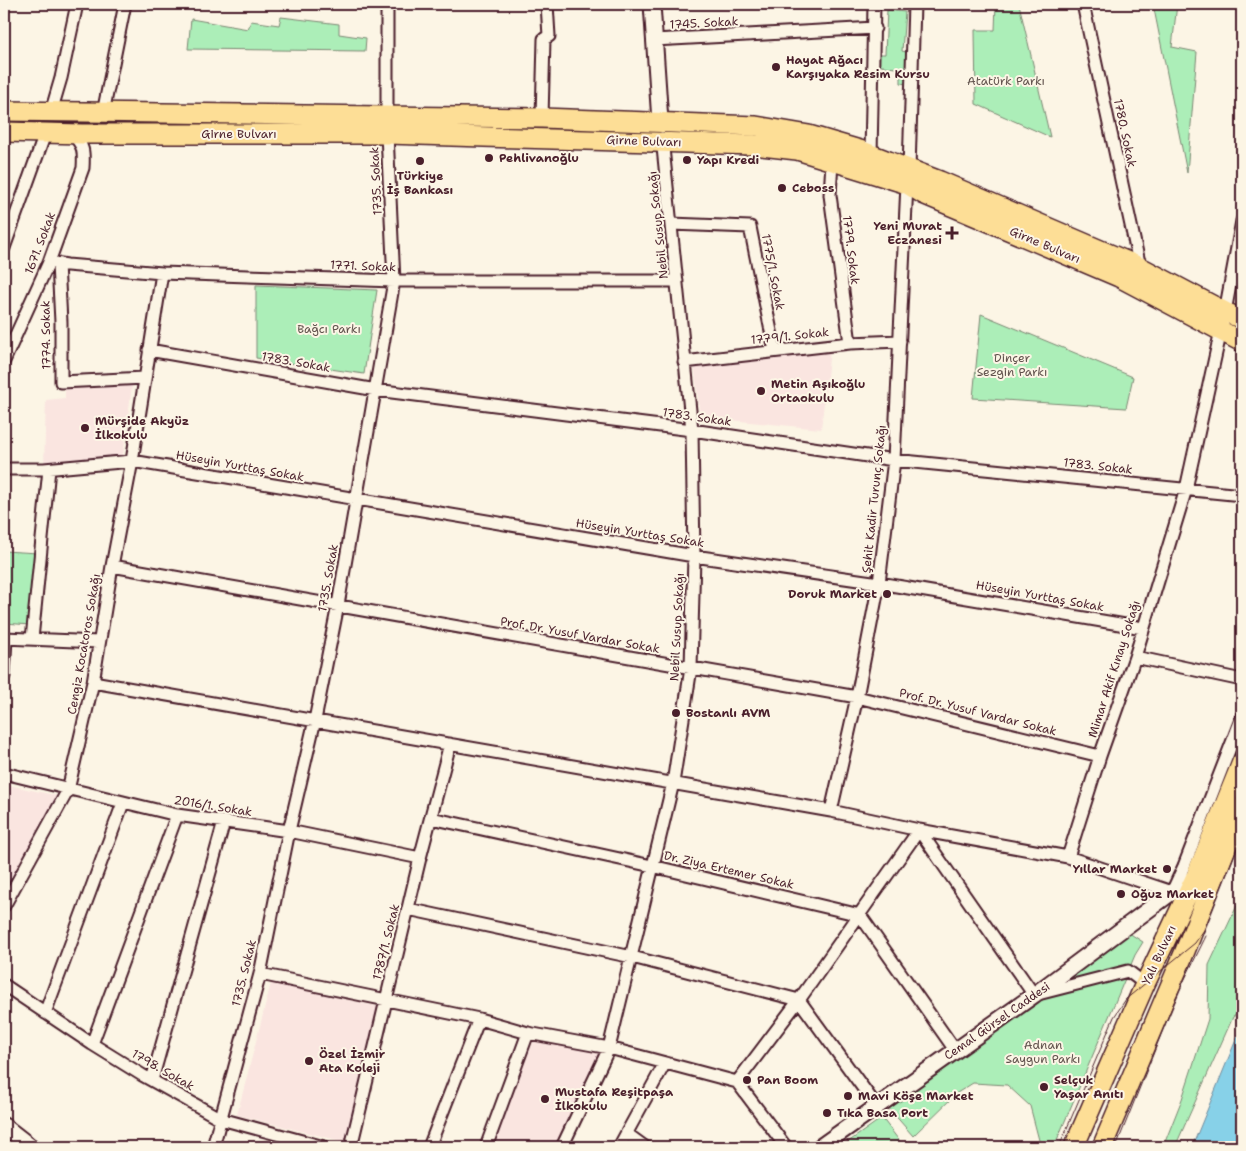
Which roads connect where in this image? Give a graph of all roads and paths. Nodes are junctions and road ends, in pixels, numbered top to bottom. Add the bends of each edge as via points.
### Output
1 (77, 4) edge
2 (125, 4) edge
3 (387, 4) edge
4 (547, 4) edge
5 (652, 4) edge
6 (874, 4) edge
7 (914, 4) edge
8 (1083, 4) edge
9 (875, 28) junction
10 (654, 40) junction
11 (4, 111) edge
12 (51, 112) junction
13 (103, 113) junction
14 (542, 118) junction
15 (660, 121) junction
16 (387, 125) junction
17 (4, 132) edge
18 (45, 134) junction
19 (72, 134) junction
20 (663, 142) junction
21 (871, 155) junction
22 (832, 162) junction
23 (908, 176) junction
24 (1242, 221) edge
25 (671, 224) junction
26 (4, 248) edge
27 (54, 263) junction
28 (1140, 267) junction
29 (162, 273) junction
30 (394, 281) junction
31 (677, 281) junction
32 (1225, 312) junction
33 (1242, 319) edge
34 (1220, 330) junction
35 (900, 341) junction
36 (1242, 342) edge
37 (850, 343) junction
38 (149, 350) junction
39 (775, 351) junction
40 (4, 361) edge
41 (684, 362) junction
42 (145, 378) junction
43 (376, 390) junction
44 (692, 430) junction
45 (894, 460) junction
46 (132, 461) junction
47 (4, 469) edge
48 (49, 469) junction
49 (1186, 489) junction
50 (1242, 495) edge
51 (357, 500) junction
52 (694, 556) junction
53 (112, 566) junction
54 (879, 583) junction
55 (338, 605) junction
56 (1143, 628) junction
57 (5, 638) edge
58 (32, 639) junction
59 (99, 642) junction
60 (1135, 657) junction
61 (691, 668) junction
62 (4, 676) edge
63 (1242, 680) edge
64 (93, 682) junction
65 (857, 697) junction
66 (1242, 717) edge
67 (314, 720) junction
68 (450, 744) junction
69 (1100, 756) junction
70 (1242, 762) edge
71 (4, 773) edge
72 (673, 783) junction
73 (68, 790) junction
74 (123, 802) junction
75 (1242, 808) edge
76 (831, 811) junction
77 (177, 815) junction
78 (431, 818) junction
79 (224, 822) junction
80 (919, 830) junction
81 (289, 831) junction
82 (1068, 857) junction
83 (420, 858) junction
84 (652, 866) junction
85 (1196, 876) junction
86 (1172, 892) junction
87 (4, 906) edge
88 (408, 908) junction
89 (860, 915) junction
90 (632, 957) junction
91 (260, 974) junction
92 (4, 984) edge
93 (1145, 984) junction
94 (1034, 995) junction
95 (386, 1000) junction
96 (800, 1000) junction
97 (45, 1013) junction
98 (479, 1019) junction
99 (528, 1033) junction
100 (92, 1044) junction
101 (609, 1048) junction
102 (955, 1050) junction
103 (666, 1063) junction
104 (152, 1080) junction
105 (738, 1082) junction
106 (877, 1106) junction
107 (221, 1119) junction
108 (4, 1126) edge
109 (627, 1134) junction
110 (31, 1147) edge
111 (213, 1147) edge
112 (324, 1147) edge
113 (351, 1147) edge
114 (429, 1147) edge
115 (486, 1147) edge
116 (562, 1147) edge
117 (619, 1147) edge
118 (645, 1147) edge
119 (786, 1147) edge
120 (820, 1147) edge
121 (1074, 1147) edge
122 (1093, 1147) edge
123 (1102, 1147) edge

1 - 12 street
2 - 13 street
3 - 16 street, 1735. Sokak
4 - 14 street via 549,36 544,39
5 - 10 street
6 - 9 street
7 - 23 street, Şehit Kadir Turunç Sokağı
8 - 28 street, 1780. Sokak
9 - 10 street, 1745. Sokak
9 - 21 street
10 - 15 street
11 - 12 main road, Girne Bulvarı
12 - 13 main road, Girne Bulvarı
13 - 16 main road, Girne Bulvarı
14 - 15 main road, Girne Bulvarı
14 - 16 main road, Girne Bulvarı
15 - 20 street, Nebil Susup Sokağı
15 - 21 main road, Girne Bulvarı via 756,126 809,135
16 - 19 main road, Girne Bulvarı
16 - 20 main road, Girne Bulvarı
16 - 30 street, 1735. Sokak
17 - 18 main road, Girne Bulvarı
18 - 19 main road, Girne Bulvarı
18 - 26 street
19 - 27 street, 1671. Sokak via 80,141 84,154 83,168
20 - 22 main road, Girne Bulvarı via 797,150
20 - 25 street, Nebil Susup Sokağı
21 - 23 main road, Girne Bulvarı
22 - 23 main road, Girne Bulvarı
22 - 37 street, 1779. Sokak via 830,195
23 - 28 main road, Girne Bulvarı via 940,181
23 - 34 main road, Girne Bulvarı via 923,194 1119,277
23 - 35 street, Şehit Kadir Turunç Sokağı
24 - 32 street, Mimar Akif Kınay Sokağı
25 - 31 street, Nebil Susup Sokağı
25 - 39 street, 1775/1. Sokak via 750,227
27 - 29 street, 1771. Sokak
27 - 40 street, 1671. Sokak
27 - 42 street, 1774. Sokak via 61,322 61,382
28 - 32 main road, Girne Bulvarı
29 - 30 street, 1771. Sokak
29 - 38 street, Cengiz Kocatoros Sokağı
30 - 31 street, 1771. Sokak
30 - 43 street, 1735. Sokak
31 - 41 street, Nebil Susup Sokağı
32 - 33 main road, Girne Bulvarı
32 - 34 street, Mimar Akif Kınay Sokağı
34 - 36 main road, Girne Bulvarı
34 - 49 street, Mimar Akif Kınay Sokağı
35 - 37 street, 1779/1. Sokak
35 - 45 street, Şehit Kadir Turunç Sokağı
37 - 39 street, 1779/1. Sokak
38 - 42 street, Cengiz Kocatoros Sokağı
38 - 43 street, 1783. Sokak
39 - 41 street, 1779/1. Sokak
41 - 44 street, Nebil Susup Sokağı
42 - 46 street, Cengiz Kocatoros Sokağı
43 - 44 street, 1783. Sokak
43 - 51 street, 1735. Sokak
44 - 45 street, 1783. Sokak
44 - 52 street, Nebil Susup Sokağı
45 - 49 street, 1783. Sokak
45 - 54 street, Şehit Kadir Turunç Sokağı
46 - 48 street, Hüseyin Yurttaş Sokak
46 - 51 street, Hüseyin Yurttaş Sokak
46 - 53 street, Cengiz Kocatoros Sokağı
47 - 48 street, Hüseyin Yurttaş Sokak
48 - 58 street
49 - 50 street, 1783. Sokak
49 - 56 street, Mimar Akif Kınay Sokağı
51 - 52 street, Hüseyin Yurttaş Sokak
51 - 55 street, 1735. Sokak
52 - 54 street, Hüseyin Yurttaş Sokak
52 - 61 street, Nebil Susup Sokağı
53 - 55 street, Prof. Dr. Yusuf Vardar Sokak
53 - 59 street, Cengiz Kocatoros Sokağı
54 - 56 street, Hüseyin Yurttaş Sokak
54 - 65 street, Şehit Kadir Turunç Sokağı
55 - 61 street, Prof. Dr. Yusuf Vardar Sokak
55 - 67 street, 1735. Sokak
56 - 60 street, Mimar Akif Kınay Sokağı
57 - 58 street
57 - 62 street
58 - 59 street
59 - 64 street, Cengiz Kocatoros Sokağı
60 - 63 street
60 - 69 street, Mimar Akif Kınay Sokağı
61 - 65 street, Prof. Dr. Yusuf Vardar Sokak
61 - 72 street, Nebil Susup Sokağı
64 - 67 street
64 - 73 street, Cengiz Kocatoros Sokağı
65 - 69 street, Prof. Dr. Yusuf Vardar Sokak
65 - 76 street, Şehit Kadir Turunç Sokağı
66 - 86 street, Cemal Gürsel Caddesi
67 - 68 street
67 - 81 street, 1735. Sokak
68 - 72 street
68 - 78 street, 1787/1. Sokak
69 - 82 street, Mimar Akif Kınay Sokağı
70 - 85 main road, Yalı Bulvarı
71 - 73 street, 2016/1. Sokak
72 - 76 street
72 - 84 street, Nebil Susup Sokağı
73 - 74 street, 2016/1. Sokak
73 - 87 street, Cengiz Kocatoros Sokağı
74 - 77 street, 2016/1. Sokak
74 - 97 street
75 - 123 main road, Yalı Bulvarı
76 - 80 street
77 - 79 street, 2016/1. Sokak
77 - 100 street
78 - 83 street, 1787/1. Sokak
78 - 84 street, Dr. Ziya Ertemer Sokak
79 - 81 street, 2016/1. Sokak
79 - 104 street
80 - 82 street
80 - 89 street
80 - 94 street
81 - 83 street, 2016/1. Sokak
81 - 91 street, 1735. Sokak
82 - 86 street
83 - 88 street, 1787/1. Sokak
84 - 89 street, Dr. Ziya Ertemer Sokak
84 - 90 street, Nebil Susup Sokağı
85 - 86 street, Cemal Gürsel Caddesi
85 - 93 main road, Yalı Bulvarı
86 - 94 street, Cemal Gürsel Caddesi
88 - 90 street
88 - 95 street, 1787/1. Sokak
89 - 96 street
89 - 102 street
90 - 96 street
90 - 101 street, Nebil Susup Sokağı
91 - 95 street
91 - 107 street, 1735. Sokak
92 - 97 street, 1798. Sokak
93 - 94 street via 1128,971
93 - 121 main road, Yalı Bulvarı
93 - 122 main road via 1149,1010 1146,1022
94 - 102 street, Cemal Gürsel Caddesi
95 - 98 street
95 - 113 street, 1787/1. Sokak
96 - 105 street
96 - 106 street
97 - 100 street, 1798. Sokak
98 - 99 street
98 - 114 street
99 - 101 street
99 - 115 street
100 - 104 street, 1798. Sokak
101 - 103 street
101 - 116 street, Nebil Susup Sokağı
102 - 106 street, Cemal Gürsel Caddesi
103 - 105 street
103 - 109 street
104 - 107 street, 1798. Sokak
105 - 119 street
106 - 120 street, Cemal Gürsel Caddesi
107 - 111 street, 1735. Sokak
107 - 112 street, 1798. Sokak
108 - 110 street
109 - 117 street
109 - 118 street

